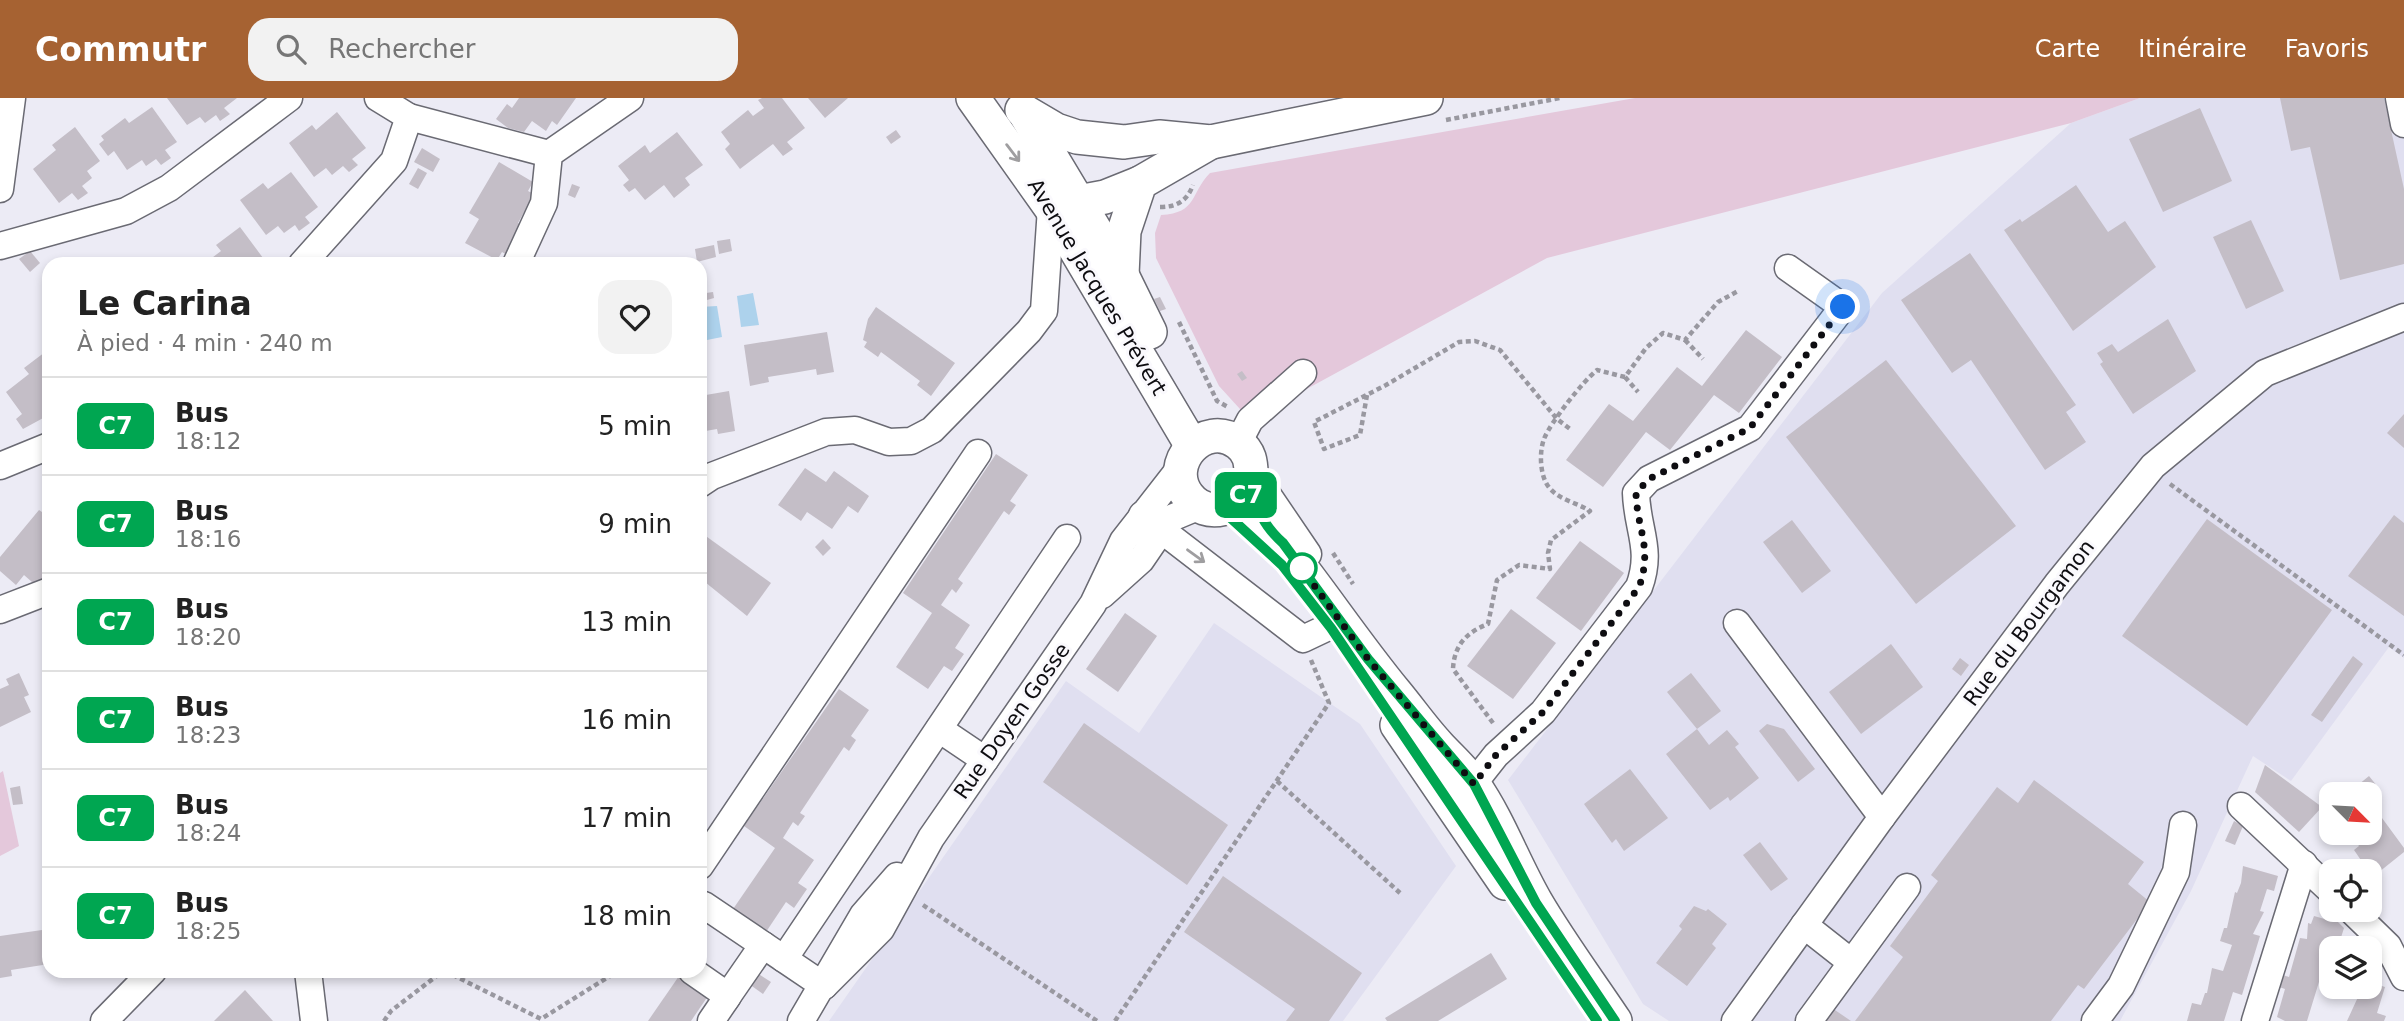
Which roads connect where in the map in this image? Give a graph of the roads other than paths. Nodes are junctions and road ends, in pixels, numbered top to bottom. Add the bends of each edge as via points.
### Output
1 (12, 98) edge
2 (289, 98) edge
3 (378, 98) edge
4 (630, 98) edge
5 (973, 98) edge
6 (1426, 98) edge
7 (2399, 98) edge
8 (1018, 104) edge
9 (408, 117) junction
10 (2404, 124) edge
11 (1124, 142) junction
12 (1211, 142) junction
13 (549, 154) junction
14 (1140, 183) junction
15 (0, 189) edge
16 (1066, 198) junction
17 (0, 246) edge
18 (308, 257) edge
19 (519, 257) edge
20 (1788, 268) dead end
21 (1107, 274) junction
22 (1045, 290) junction
23 (2404, 317) edge
24 (1303, 373) dead end
25 (1207, 448) junction
26 (42, 449) edge
27 (978, 453) dead end
28 (0, 466) edge
29 (1252, 478) junction
30 (707, 479) edge
31 (1211, 508) junction
32 (1150, 523) junction
33 (1068, 538) dead end
34 (42, 594) edge
35 (0, 610) edge
36 (1737, 623) dead end
37 (1325, 629) junction
38 (1406, 705) junction
39 (939, 729) junction
40 (985, 760) junction
41 (1464, 796) junction
42 (2241, 806) dead end
43 (1882, 817) junction
44 (2183, 825) dead end
45 (707, 856) edge
46 (2304, 864) junction
47 (2319, 879) edge
48 (1907, 887) dead end
49 (707, 911) edge
50 (2363, 922) edge
51 (1804, 925) junction
52 (773, 952) junction
53 (1851, 962) junction
54 (2404, 977) edge
55 (144, 978) edge
56 (309, 978) edge
57 (702, 978) edge
58 (824, 986) junction
59 (718, 1011) edge
60 (94, 1018) edge
61 (314, 1021) edge
62 (801, 1021) edge
63 (1597, 1021) edge
64 (1615, 1021) edge
65 (1735, 1021) edge
66 (1809, 1021) edge
67 (2095, 1021) edge
68 (2255, 1021) edge

1 - 15 street
2 - 17 street via 169,188 126,211
3 - 9 street
4 - 13 street
5 -> 16 main road, Avenue Jacques Prévert
6 - 12 main road
7 - 10 street
8 - 11 main road via 1056,130
8 - 16 main road, Avenue Jacques Prévert
9 - 13 street
9 - 18 street via 394,161
11 - 12 main road via 1159,137
11 - 16 main road via 1087,165
12 - 14 main road
13 - 19 street via 544,203
14 - 16 main road via 1105,197
14 - 21 main road
16 - 21 main road, Avenue Jacques Prévert via 1074,249
16 - 22 street
20 - 41 street via 1843,307 1750,428 1649,479 1636,493 1647,544 1647,566 1639,587 1543,712 1496,755
21 - 22 street via 1076,271
21 - 25 main road, Avenue Jacques Prévert
22 - 30 street via 1044,311 1030,331 932,430 911,441 890,442 855,430 826,432
23 - 43 street, Rue du Bourgamon via 2264,373 2153,466 2057,584
24 - 25 street, Rue Doyen Gosse via 1250,420
25 - 29 main road via 1247,451
25 - 31 main road via 1184,491
25 - 32 street, Rue Doyen Gosse
26 - 28 street
27 - 45 street
29 - 31 main road via 1240,501
29 - 37 main road via 1260,519 1283,543
29 - 38 street
31 - 32 street, Rue Doyen Gosse
31 - 37 main road via 1282,565
32 -> 37 street
32 - 40 street, Rue Doyen Gosse via 1123,541 1093,604
33 - 39 street
34 - 35 street
36 - 43 street
37 - 38 main road
37 - 41 main road
38 - 41 main road
39 - 40 street
39 - 52 street
40 - 58 street, Rue Doyen Gosse via 931,838 881,929
41 - 63 main road
41 - 64 main road
42 - 46 street
43 - 51 street, Rue du Bourgamon
44 - 67 street via 2176,872 2121,986
46 - 47 street
46 - 68 street
48 - 53 street
49 - 52 street
50 - 54 street via 2388,946
51 - 53 street
51 - 65 street, Rue du Bourgamon
52 - 58 street
52 - 59 street
53 - 66 street
55 - 60 street
56 - 61 street
57 - 59 street via 728,996
58 - 62 street, Rue Doyen Gosse

